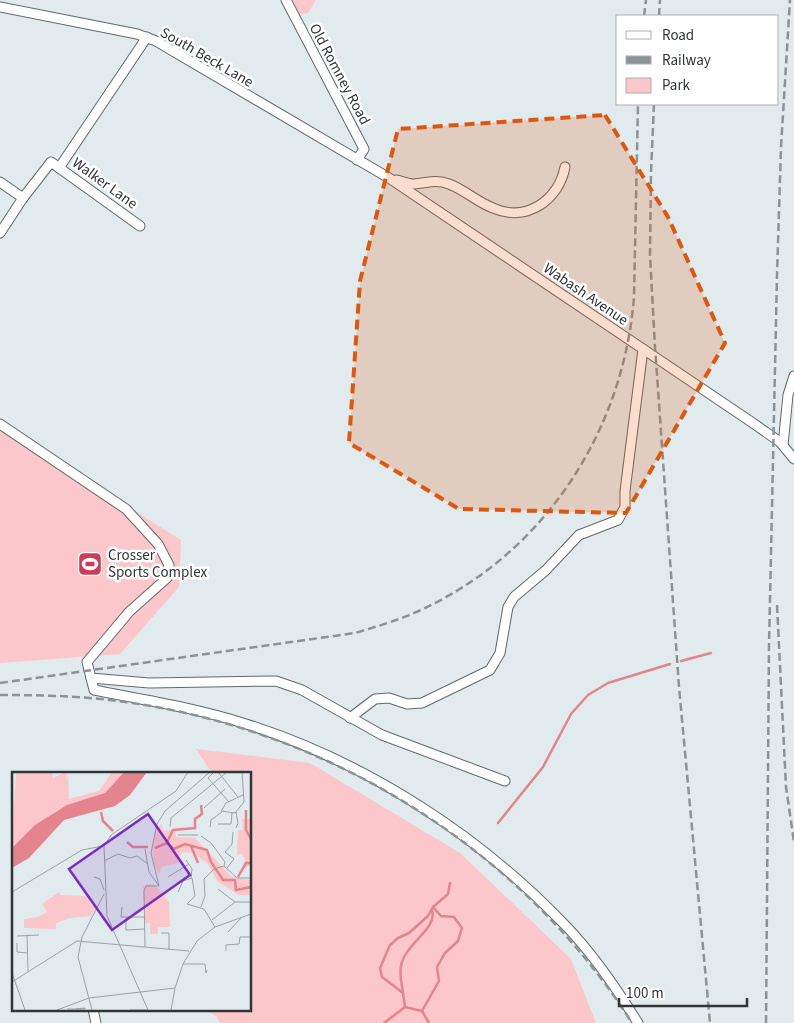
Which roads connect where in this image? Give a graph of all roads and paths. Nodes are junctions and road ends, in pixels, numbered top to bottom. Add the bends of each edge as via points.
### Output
1 (286, 0) edge
2 (0, 7) edge
3 (147, 37) junction
4 (358, 160) junction
5 (565, 167) dead end
6 (60, 168) junction
7 (389, 178) junction
8 (0, 182) edge
9 (23, 198) junction
10 (140, 226) dead end
11 (0, 233) edge
12 (643, 349) junction
13 (794, 376) edge
14 (0, 424) edge
15 (783, 445) junction
16 (794, 459) edge
17 (91, 678) junction
18 (350, 718) junction
19 (505, 781) dead end
20 (93, 1010) edge
21 (96, 1023) edge
22 (638, 1023) edge

1 - 4 street, Old Romney Road via 364,149
2 - 3 street, South Beck Lane
3 - 4 street, South Beck Lane
3 - 6 street
4 - 7 street, Wabash Avenue
5 - 7 street via 558,189 547,202 516,212 494,210 448,183 433,180 413,184
6 - 9 street, Walker Lane via 51,162
6 - 10 street, Walker Lane
7 - 12 street, Wabash Avenue
8 - 9 street
9 - 11 street, Walker Lane
12 - 15 street, Wabash Avenue
12 - 18 street via 622,515 611,524 579,536 514,598 508,606 500,653 490,670 422,702 407,704 389,698 375,699
13 - 15 street via 788,395
14 - 17 street via 100,490 134,517 166,556 170,571 163,582 112,630 87,662
15 - 16 street, Wabash Avenue
17 - 18 street via 149,683 276,681 302,690
17 - 22 street via 94,690 181,706 280,736 373,779 424,810 492,858 567,927 601,968
18 - 19 street via 397,742
20 - 21 street

